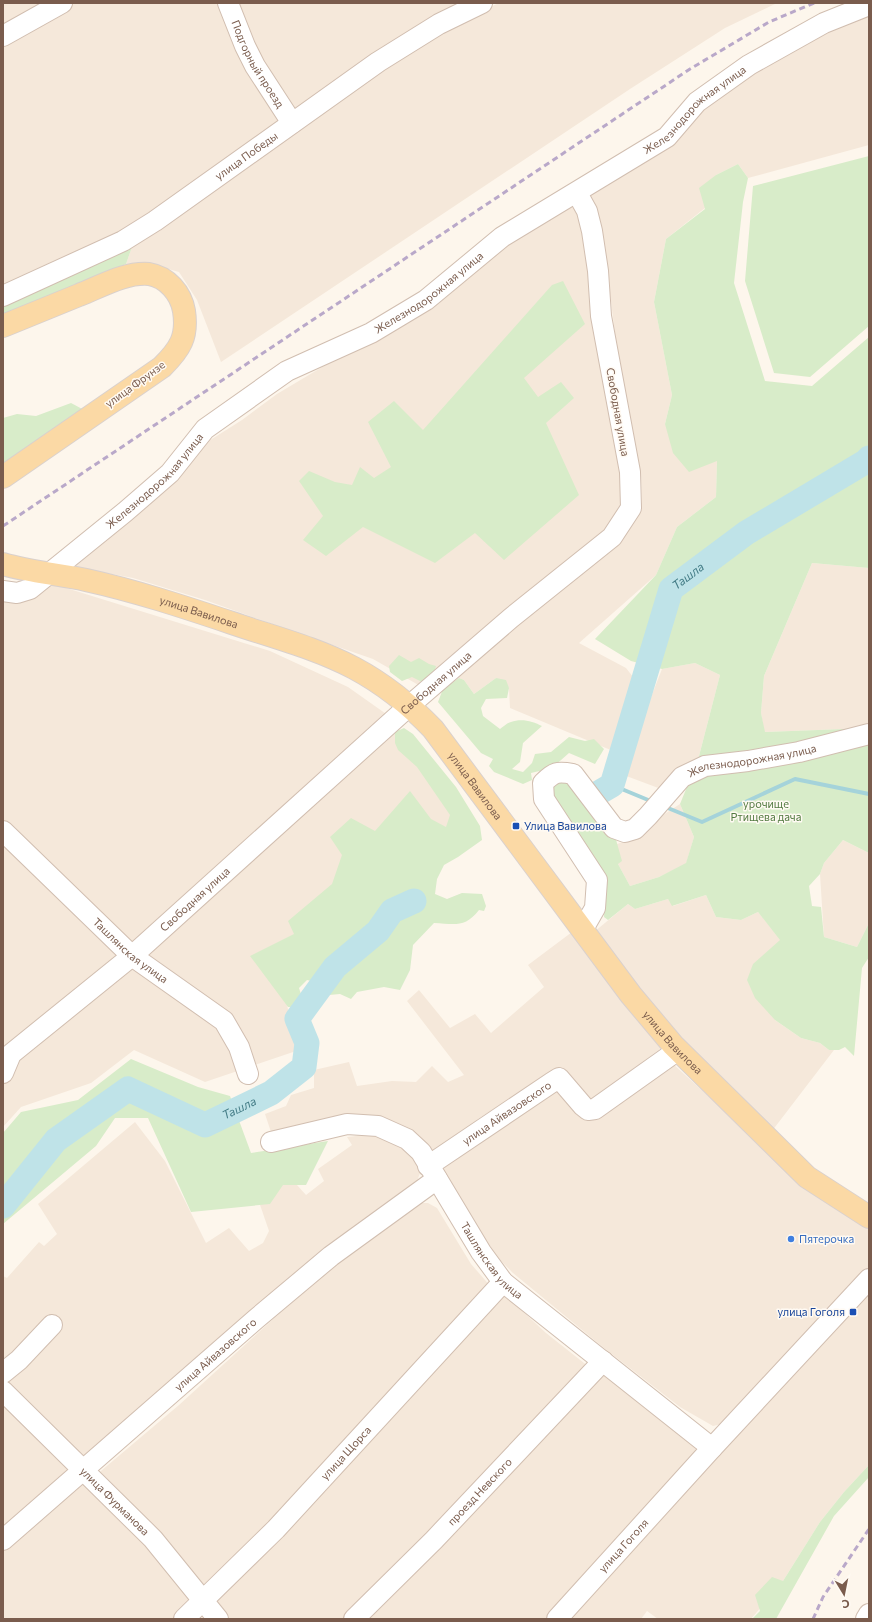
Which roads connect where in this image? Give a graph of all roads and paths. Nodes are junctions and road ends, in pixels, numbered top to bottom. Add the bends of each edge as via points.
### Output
1 (62, 3) edge
2 (228, 3) edge
3 (482, 3) edge
4 (869, 5) edge
5 (3, 36) edge
6 (292, 123) junction
7 (577, 193) junction
8 (3, 296) edge
9 (3, 326) edge
10 (3, 477) edge
11 (3, 564) edge
12 (48, 574) junction
13 (3, 591) edge
14 (409, 706) junction
15 (869, 734) edge
16 (3, 831) edge
17 (583, 929) junction
18 (132, 956) junction
19 (678, 1050) junction
20 (3, 1073) edge
21 (248, 1074) dead end
22 (271, 1142) dead end
23 (433, 1172) junction
24 (869, 1218) edge
25 (869, 1279) edge
26 (503, 1282) junction
27 (52, 1325) dead end
28 (603, 1361) junction
29 (3, 1373) edge
30 (3, 1390) edge
31 (712, 1448) junction
32 (83, 1471) junction
33 (3, 1540) edge
34 (202, 1600) junction
35 (869, 1614) edge
36 (184, 1619) edge
37 (218, 1619) edge
38 (354, 1619) edge
39 (557, 1619) edge
40 (866, 1619) edge

1 - 5 street
2 - 6 street, Подгорный проезд via 255,66
3 - 6 street, улица Победы via 439,24 378,62
4 - 7 street, Железнодорожная улица via 824,23 749,65 696,102 667,137
6 - 8 street, улица Победы via 123,241
7 - 12 street, Железнодорожная улица via 502,237 426,300 371,333 287,371 204,429 170,473
7 - 14 street, Свободная улица via 587,212 592,231 601,316 630,472 631,508 612,537 511,618
9 - 10 main road, улица Фрунзе via 110,282 149,274 164,280 176,291 183,305 186,323 183,339 176,353 162,367
11 - 12 main road
12 - 13 street, Железнодорожная улица via 30,589 17,593
12 - 14 main road, улица Вавилова via 86,580 144,595 312,649 354,668 384,686
14 - 17 main road, улица Вавилова via 433,729
14 - 18 street, Свободная улица
15 - 17 street, Железнодорожная улица via 799,752 705,766 682,778 648,816 634,829 625,832 614,828 573,774 552,773 542,783 544,799 597,880 595,908
16 - 18 street, Ташлянская улица
17 - 19 main road, улица Вавилова via 631,995
18 - 20 street, Свободная улица via 11,1054
18 - 21 street, Ташлянская улица via 224,1021 238,1047
19 - 23 street, улица Айвазовского via 595,1109 588,1110 583,1106 559,1078
19 - 24 main road, улица Вавилова via 807,1178
22 - 23 street, Ташлянская улица via 347,1124 378,1126 407,1139 421,1152
23 - 26 street, Ташлянская улица via 481,1252
23 - 32 street, улица Айвазовского via 256,1319
25 - 31 street, улица Гоголя
26 - 28 street, Ташлянская улица
26 - 34 street, улица Щорса via 276,1529
27 - 29 street
28 - 31 street, Ташлянская улица
28 - 38 street, проезд Невского via 434,1540
30 - 32 street, улица Фурманова
31 - 39 street, улица Гоголя
32 - 33 street, улица Айвазовского
32 - 34 street, улица Фурманова via 153,1539
34 - 36 street, улица Щорса
34 - 37 street, улица Фурманова
35 - 40 street

